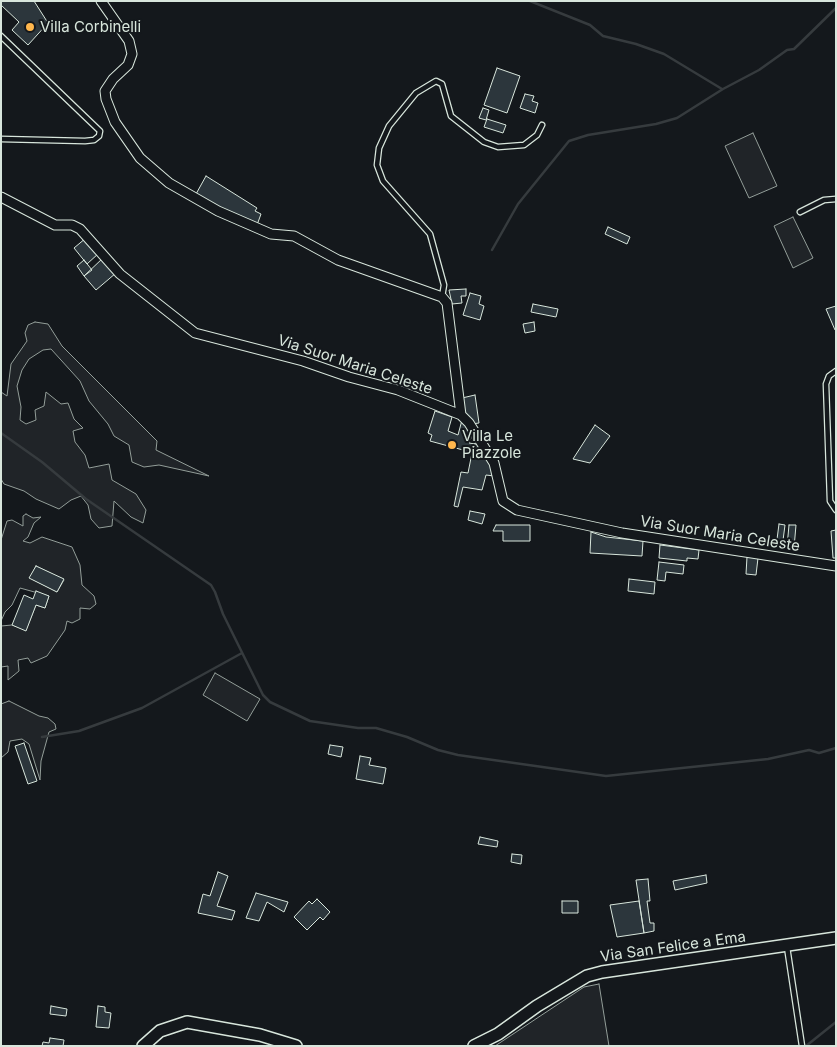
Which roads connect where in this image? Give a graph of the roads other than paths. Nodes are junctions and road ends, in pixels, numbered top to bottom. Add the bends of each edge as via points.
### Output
1 (101, 1) edge
2 (1, 36) edge
3 (542, 124) dead end
4 (1, 139) edge
5 (1, 197) edge
6 (836, 199) edge
7 (800, 212) dead end
8 (442, 297) junction
9 (836, 371) edge
10 (461, 416) junction
11 (836, 510) edge
12 (836, 566) edge
13 (836, 938) edge
14 (787, 946) junction
15 (143, 1046) edge
16 (296, 1046) edge
17 (474, 1046) edge
18 (802, 1046) edge

1 - 8 street via 129,41 132,54 128,65 112,79 105,91 106,99 115,122 140,158 169,183 218,211 270,234 294,236 338,260
2 - 4 lane via 100,131 94,140 85,141
3 - 8 lane via 537,135 524,145 498,147 484,142 451,116 442,84 436,81 416,93 389,126 379,148 377,165 383,180 430,234 444,285
5 - 10 street, Via Suor Maria Celeste via 55,224 80,229 120,274 195,333 398,390
6 - 7 lane via 824,200
8 - 10 street via 447,303
9 - 11 lane via 826,384 830,501
10 - 12 street, Via Suor Maria Celeste via 469,423 494,463 503,501 517,510 622,533
13 - 14 street, Via San Felice a Ema
14 - 17 street, Via San Felice a Ema via 587,976
14 - 18 lane
15 - 16 street via 160,1031 187,1022 260,1035

